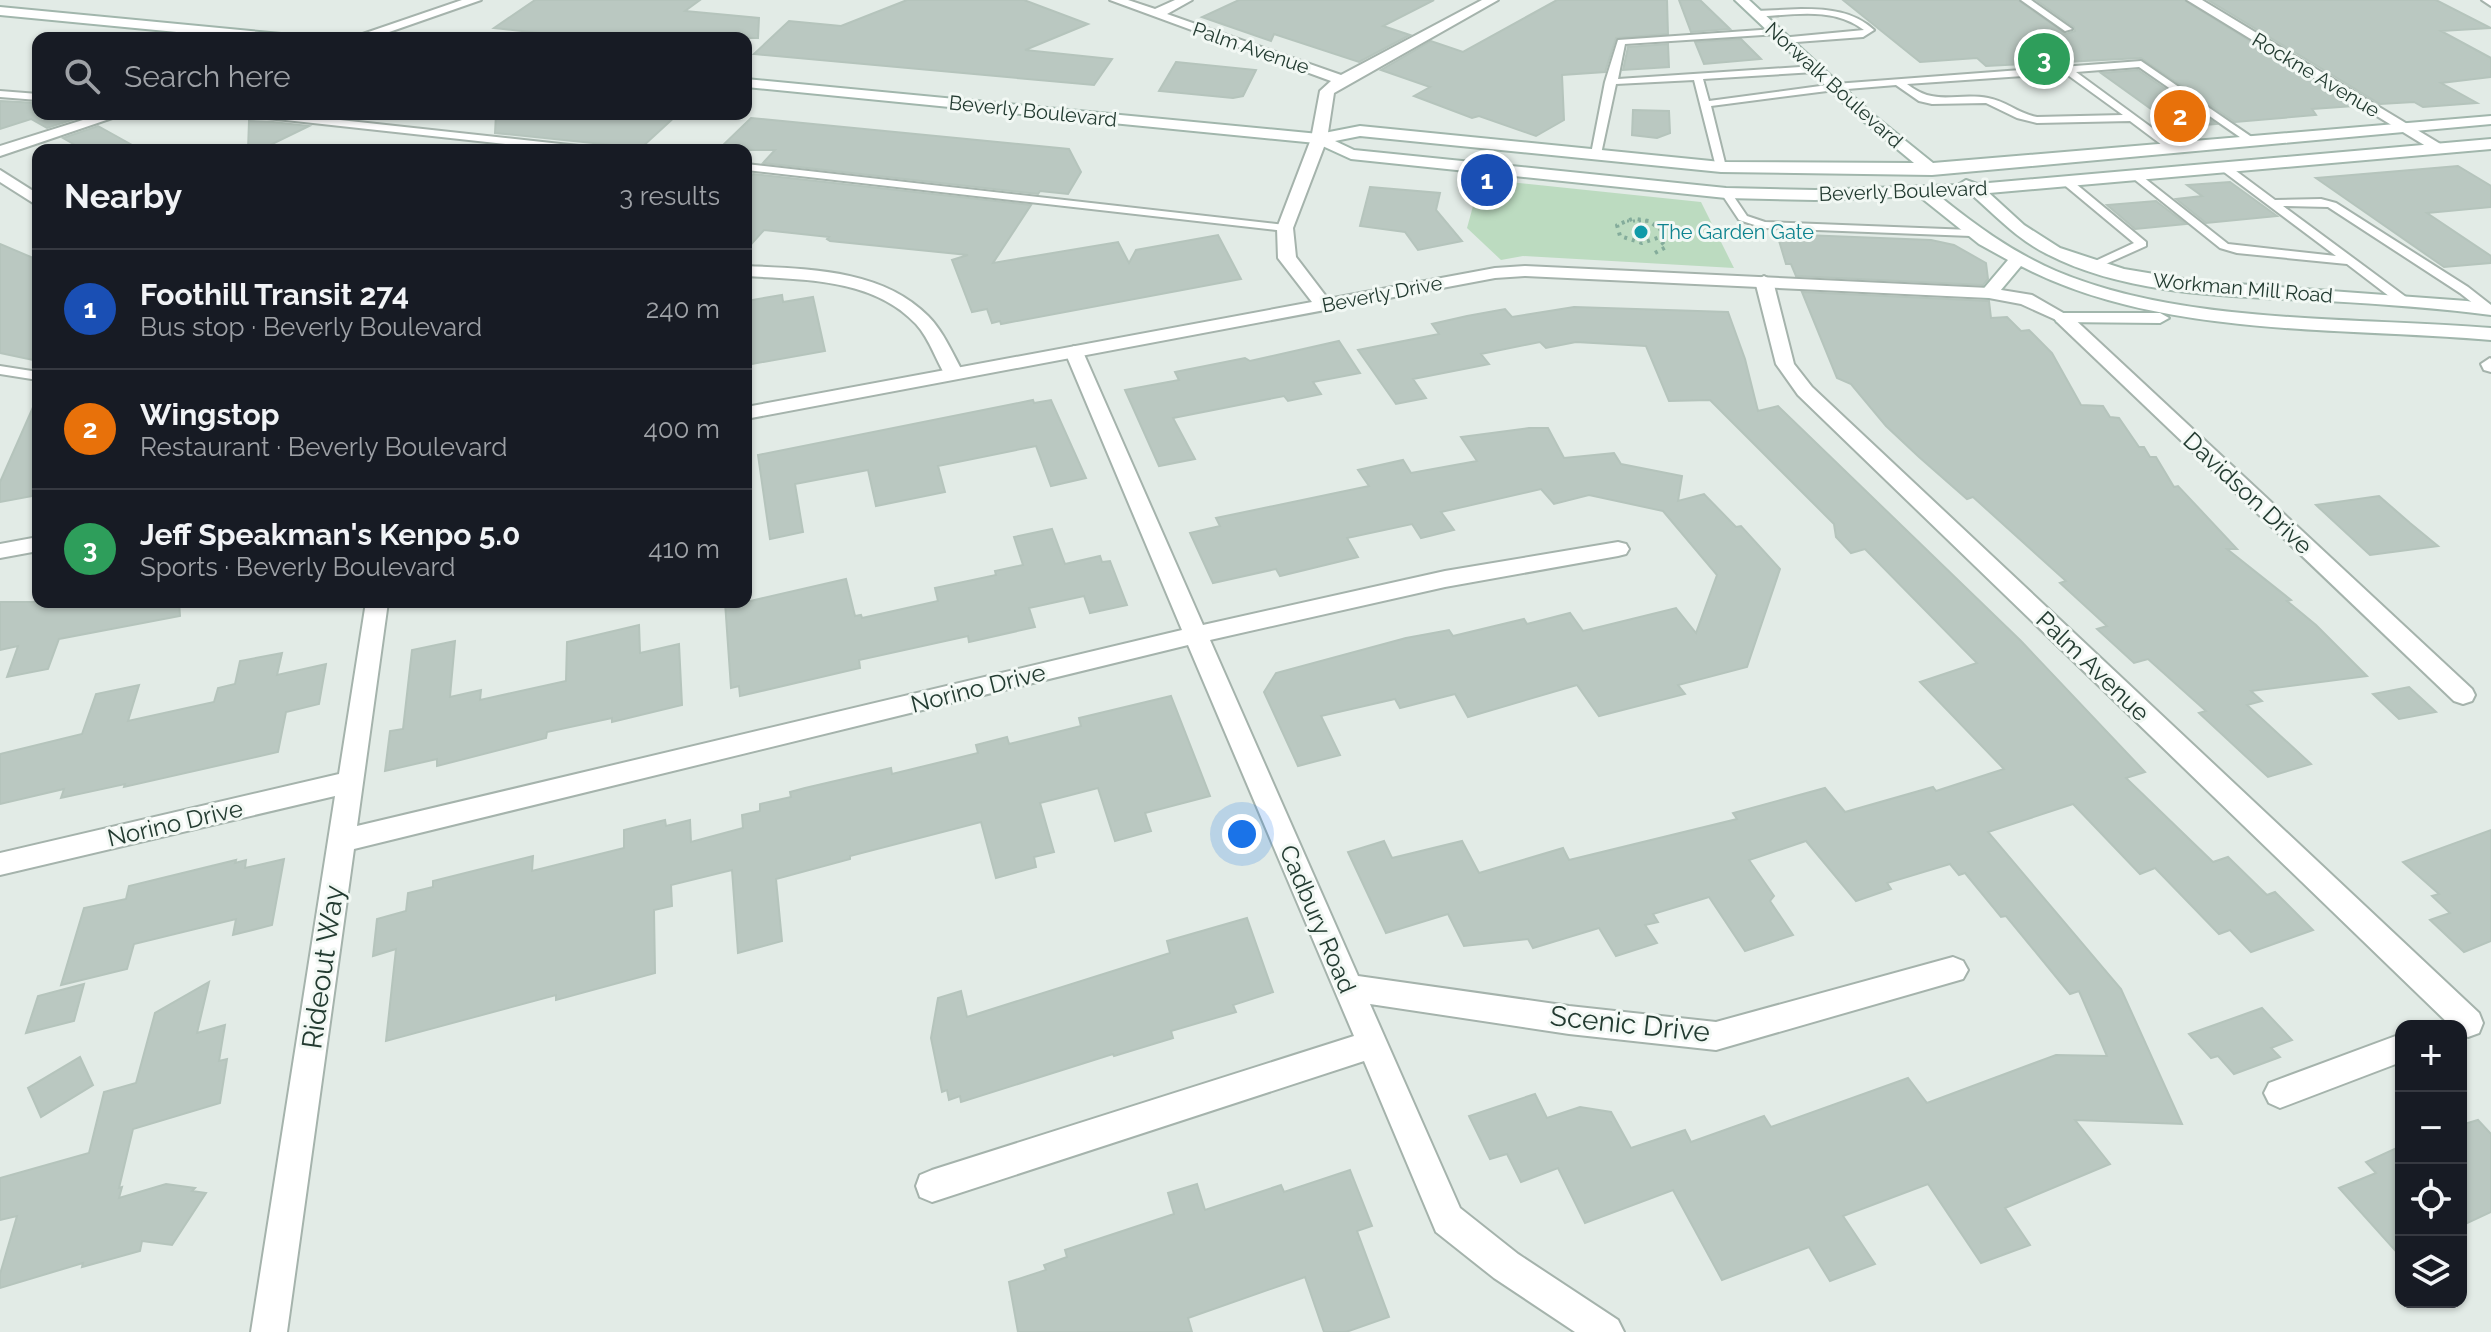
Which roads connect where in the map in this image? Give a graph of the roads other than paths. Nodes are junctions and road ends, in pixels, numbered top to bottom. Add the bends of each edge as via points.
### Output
1 (475, 0) edge
2 (1116, 0) edge
3 (1186, 0) edge
4 (1492, 0) edge
5 (1741, 0) edge
6 (2025, 0) edge
7 (2193, 0) edge
8 (0, 11) edge
9 (1155, 14) junction
10 (1756, 14) junction
11 (2068, 29) dead end
12 (219, 32) edge
13 (376, 32) edge
14 (1779, 36) junction
15 (1815, 69) junction
16 (2068, 70) junction
17 (1698, 76) junction
18 (1342, 80) junction
19 (1610, 82) junction
20 (1899, 83) junction
21 (752, 84) edge
22 (1835, 87) junction
23 (0, 94) edge
24 (32, 97) edge
25 (1707, 104) junction
26 (2132, 118) junction
27 (98, 120) edge
28 (313, 120) edge
29 (2491, 120) edge
30 (2403, 127) junction
31 (1319, 139) junction
32 (2251, 140) junction
33 (533, 144) edge
34 (2491, 144) edge
35 (2170, 146) junction
36 (2439, 148) junction
37 (0, 151) edge
38 (1596, 154) junction
39 (1721, 167) junction
40 (2224, 167) junction
41 (752, 168) edge
42 (1929, 168) junction
43 (0, 175) edge
44 (2134, 175) junction
45 (2066, 181) junction
46 (1975, 189) junction
47 (1924, 192) junction
48 (1726, 193) junction
49 (32, 197) edge
50 (2273, 203) junction
51 (1285, 228) junction
52 (1971, 233) junction
53 (2016, 261) junction
54 (2351, 261) junction
55 (2095, 265) junction
56 (752, 272) edge
57 (1764, 281) junction
58 (1989, 293) junction
59 (2026, 299) joint
60 (2402, 300) junction
61 (1324, 305) junction
62 (2489, 309) edge
63 (2186, 312) junction
64 (2063, 318) junction
65 (2422, 326) junction
66 (2491, 334) edge
67 (1074, 352) junction
68 (0, 370) edge
69 (954, 374) junction
70 (32, 375) edge
71 (752, 412) edge
72 (32, 545) edge
73 (1618, 549) dead end
74 (0, 551) edge
75 (376, 608) edge
76 (1196, 635) junction
77 (2463, 695) dead end
78 (350, 782) junction
79 (342, 841) junction
80 (0, 864) edge
81 (1953, 970) dead end
82 (1348, 988) junction
83 (2473, 1021) edge
84 (1373, 1044) junction
85 (2395, 1050) edge
86 (2280, 1093) dead end
87 (932, 1186) dead end
88 (269, 1332) edge
89 (1606, 1332) edge

1 - 13 street
2 - 9 street, Palm Avenue
3 - 9 street
4 - 18 street
5 - 10 street, Norwalk Boulevard
6 - 11 lane
7 - 30 street, Rockne Avenue
8 - 12 street
9 - 18 street, Palm Avenue
10 - 14 street, Norwalk Boulevard
10 - 14 lane via 1837,13 1859,19 1870,30
14 - 15 street, Norwalk Boulevard
14 - 19 lane via 1621,42
15 - 17 lane
15 - 22 street, Norwalk Boulevard
16 - 20 lane
16 - 26 lane
16 - 32 lane via 2141,64
17 - 19 lane
17 - 25 lane
18 - 31 street via 1327,91
19 - 38 lane
20 - 22 lane
20 - 26 lane via 1927,102 1992,101 2028,119
21 - 31 street, Beverly Boulevard
22 - 25 lane
22 - 42 street, Norwalk Boulevard
23 - 24 lane
25 - 39 lane
26 - 35 lane
27 - 37 street
28 - 33 lane
29 - 30 street, Beverly Boulevard
30 - 32 street, Beverly Boulevard
30 - 36 street, Rockne Avenue
31 - 38 street, Beverly Boulevard via 1360,131
31 - 48 street, Beverly Boulevard via 1351,154
31 - 51 street
32 - 35 street, Beverly Boulevard
34 - 36 street, Beverly Boulevard
35 - 42 street, Beverly Boulevard
36 - 40 street, Beverly Boulevard
38 - 39 street, Beverly Boulevard
39 - 42 street, Beverly Boulevard
40 - 44 street, Beverly Boulevard
40 - 50 lane
41 - 51 lane
42 - 46 street, Workman Mill Road
42 - 47 street
43 - 49 street
44 - 45 street, Beverly Boulevard
44 - 54 lane via 2224,246
45 - 46 street, Beverly Boulevard
45 - 55 lane via 2142,244
46 - 47 street, Beverly Boulevard
46 - 55 street, Workman Mill Road via 2026,234
47 - 48 street, Beverly Boulevard
47 - 52 street, Workman Mill Road
48 - 52 lane via 1743,218 1764,225
50 - 54 lane
50 - 62 lane via 2332,205
51 - 61 street via 1287,258
52 - 53 street, Workman Mill Road
53 - 58 street
53 - 63 street, Workman Mill Road via 2069,284
54 - 60 lane
55 - 60 street, Workman Mill Road via 2149,281
56 - 69 street via 829,278 894,298 922,321
57 - 58 street, Beverly Drive
57 - 61 street, Beverly Drive via 1525,271
57 - 83 street, Palm Avenue via 1785,364 1805,391
58 - 59 street, Beverly Drive
59 - 64 street, Davidson Drive
60 - 62 street, Workman Mill Road
60 - 65 street
61 - 67 street, Beverly Drive
63 - 64 street via 2178,318
63 - 65 street, Workman Mill Road
64 - 77 street, Davidson Drive
65 - 66 street, Workman Mill Road
67 - 69 street, Beverly Drive
67 - 76 street, Cadbury Road
68 - 70 lane
69 - 71 street, Beverly Drive
72 - 74 street
73 - 76 street, Norino Drive via 1445,579
75 - 78 street, Rideout Way
76 - 79 street, Norino Drive
76 - 82 street, Cadbury Road
78 - 79 street, Rideout Way
78 - 80 street, Norino Drive
79 - 88 street, Rideout Way
81 - 82 street, Scenic Drive via 1716,1036
82 - 84 street, Cadbury Road
84 - 87 street
84 - 89 street, Cadbury Road via 1448,1220
85 - 86 street

